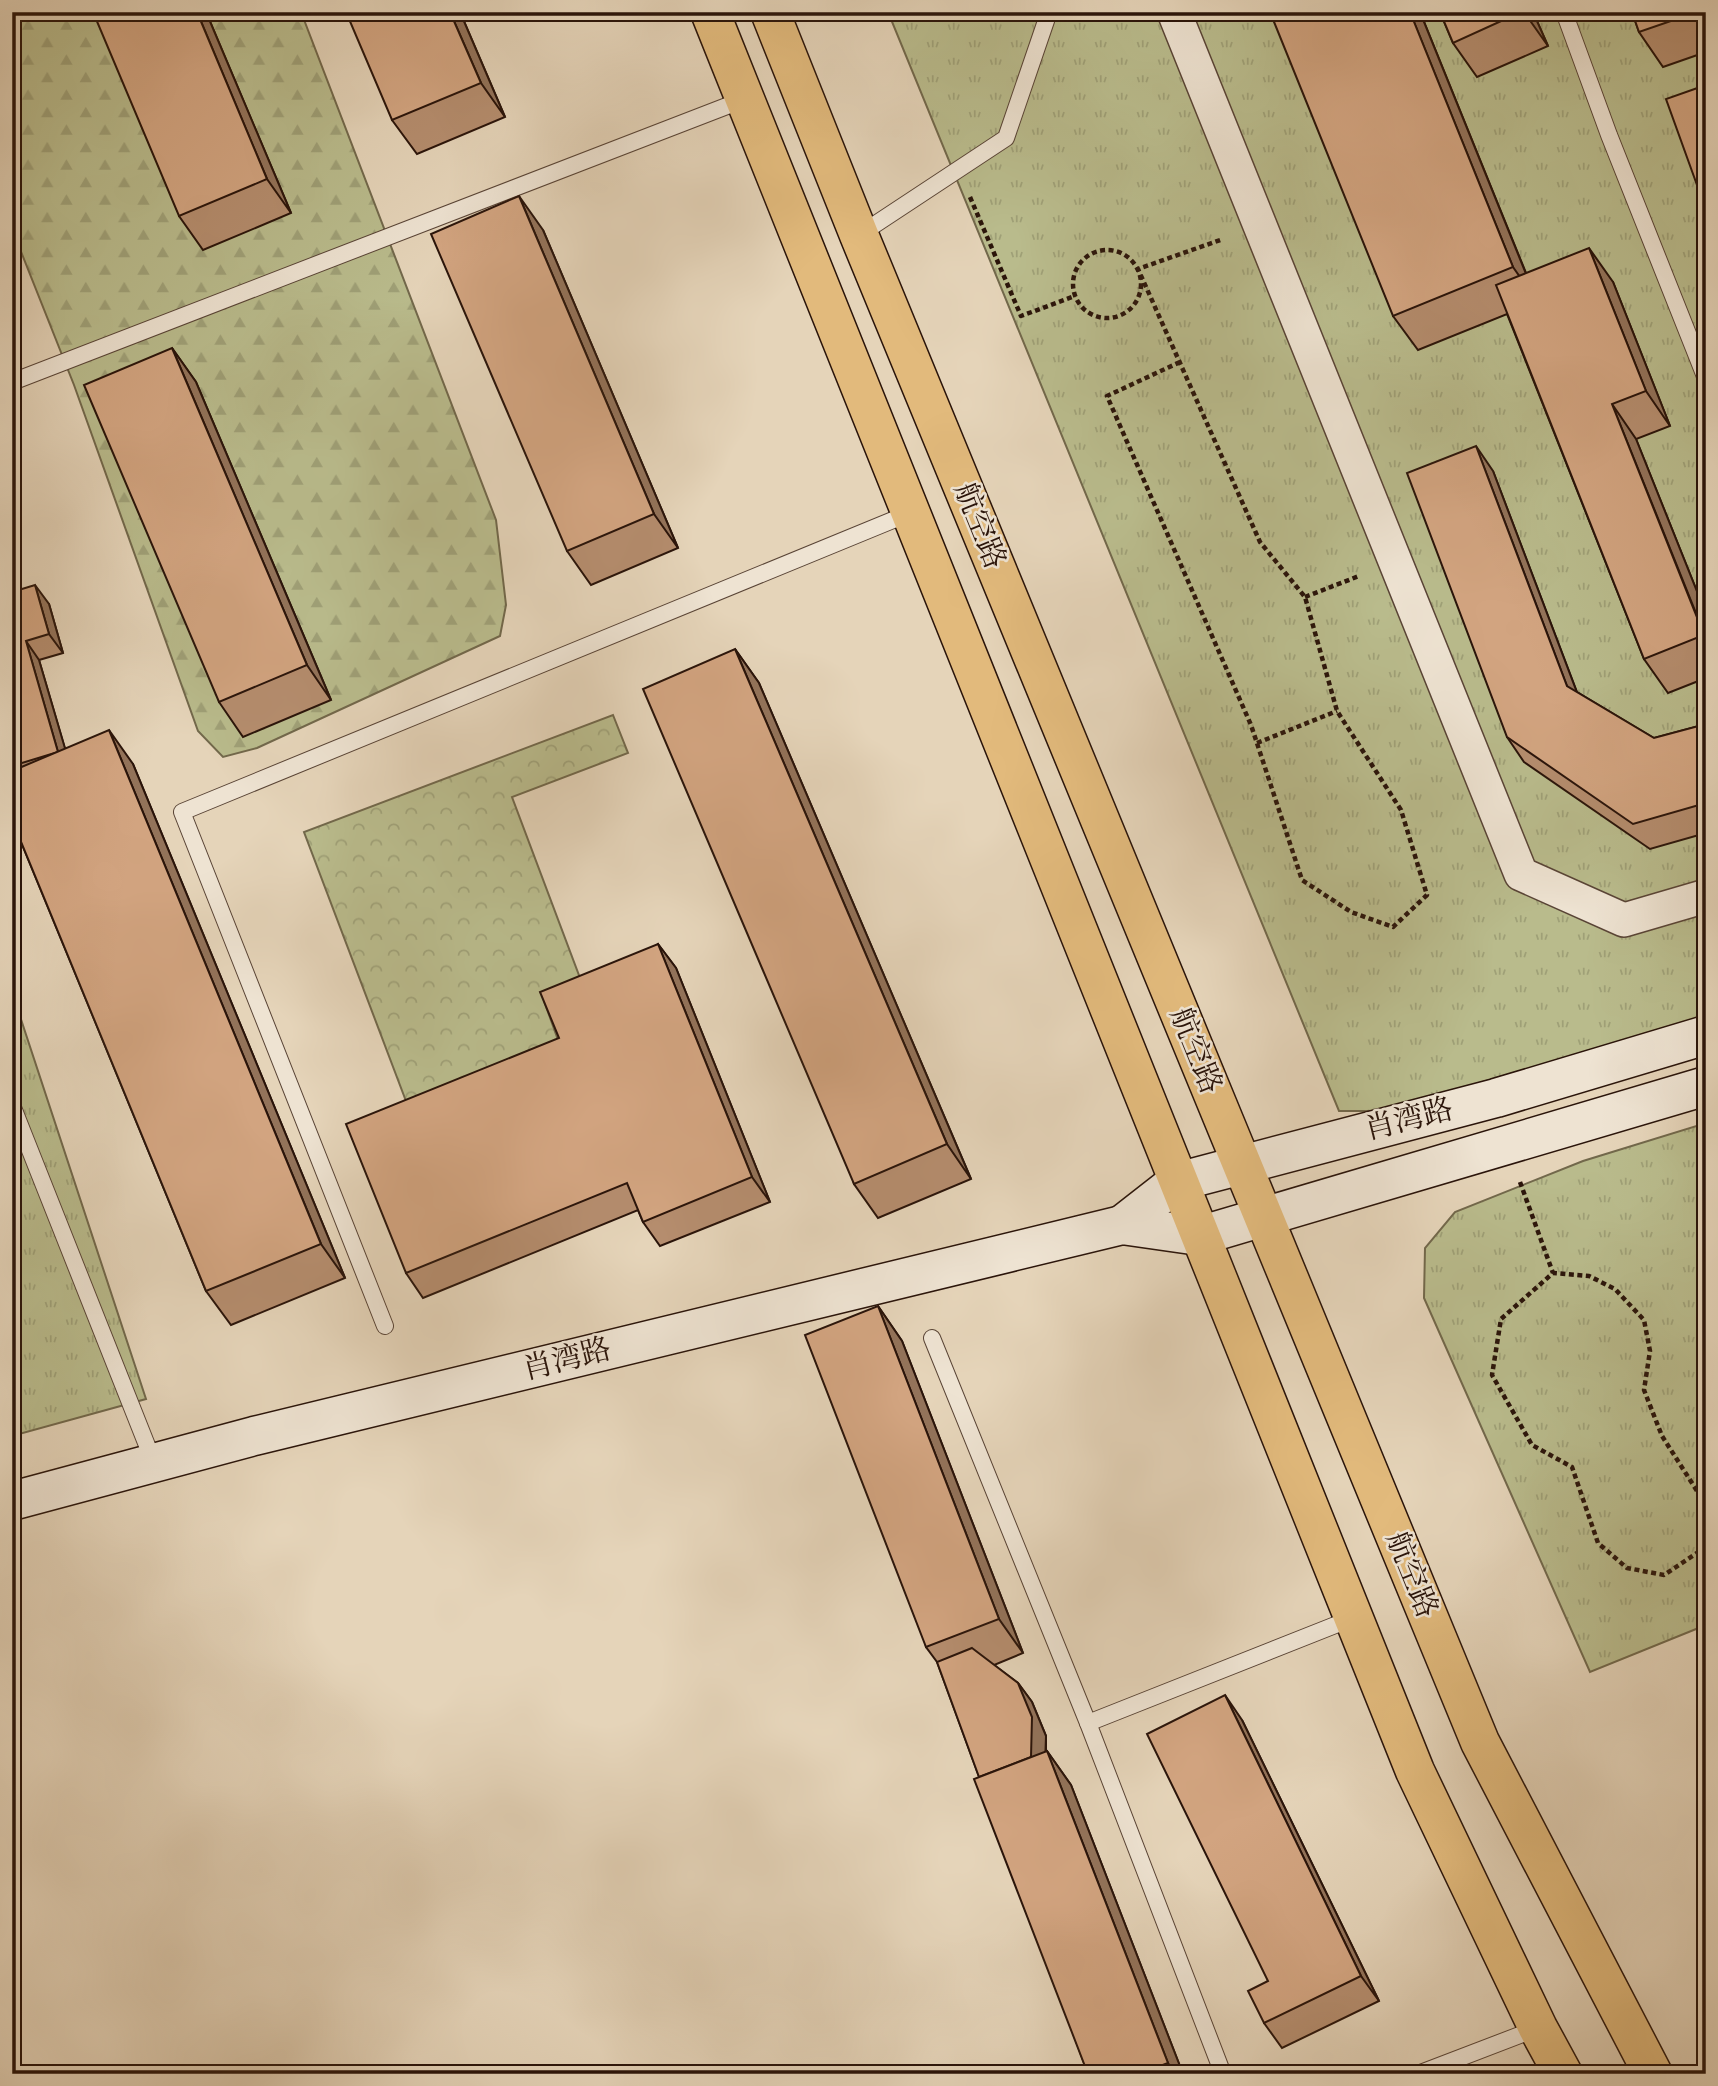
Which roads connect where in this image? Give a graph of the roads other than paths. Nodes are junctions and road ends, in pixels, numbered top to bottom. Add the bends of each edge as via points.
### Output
1 (710, 12) edge
2 (771, 12) edge
3 (1174, 12) edge
4 (1564, 12) edge
5 (1048, 13) edge
6 (745, 99) junction
7 (859, 235) junction
8 (1706, 379) edge
9 (12, 382) edge
10 (910, 513) junction
11 (1706, 896) edge
12 (1706, 1035) edge
13 (1706, 1086) edge
14 (12, 1105) edge
15 (1242, 1163) junction
16 (1177, 1182) junction
17 (1263, 1216) junction
18 (1122, 1225) junction
19 (1199, 1236) junction
20 (385, 1326) dead end
21 (932, 1338) dead end
22 (154, 1463) junction
23 (12, 1501) edge
24 (1353, 1618) junction
25 (1088, 1723) junction
26 (1538, 2028) junction
27 (1223, 2074) edge
28 (1418, 2074) edge
29 (1563, 2074) edge
30 (1653, 2074) edge

1 - 6 main road, 航空路
2 - 7 main road, 航空路
3 - 11 street via 1521,874 1624,920
4 - 8 lane
5 - 7 lane via 1006,138
6 - 9 lane
6 - 10 main road, 航空路
7 - 15 main road, 航空路
10 - 16 main road, 航空路
10 - 20 lane via 181,812
12 - 15 street, 肖湾路 via 1496,1098
13 - 17 street, 肖湾路
14 - 22 lane
15 - 16 street, 肖湾路
15 - 17 main road, 航空路
16 - 18 street, 肖湾路
16 - 19 main road, 航空路
17 - 19 street, 肖湾路
17 - 30 main road, 航空路 via 1480,1742
18 - 19 street, 肖湾路
18 - 22 street, 肖湾路
19 - 24 main road, 航空路
21 - 25 lane
22 - 23 street, 肖湾路
24 - 25 lane
24 - 26 main road, 航空路 via 1415,1771
25 - 27 lane
26 - 28 lane
26 - 29 main road, 航空路

